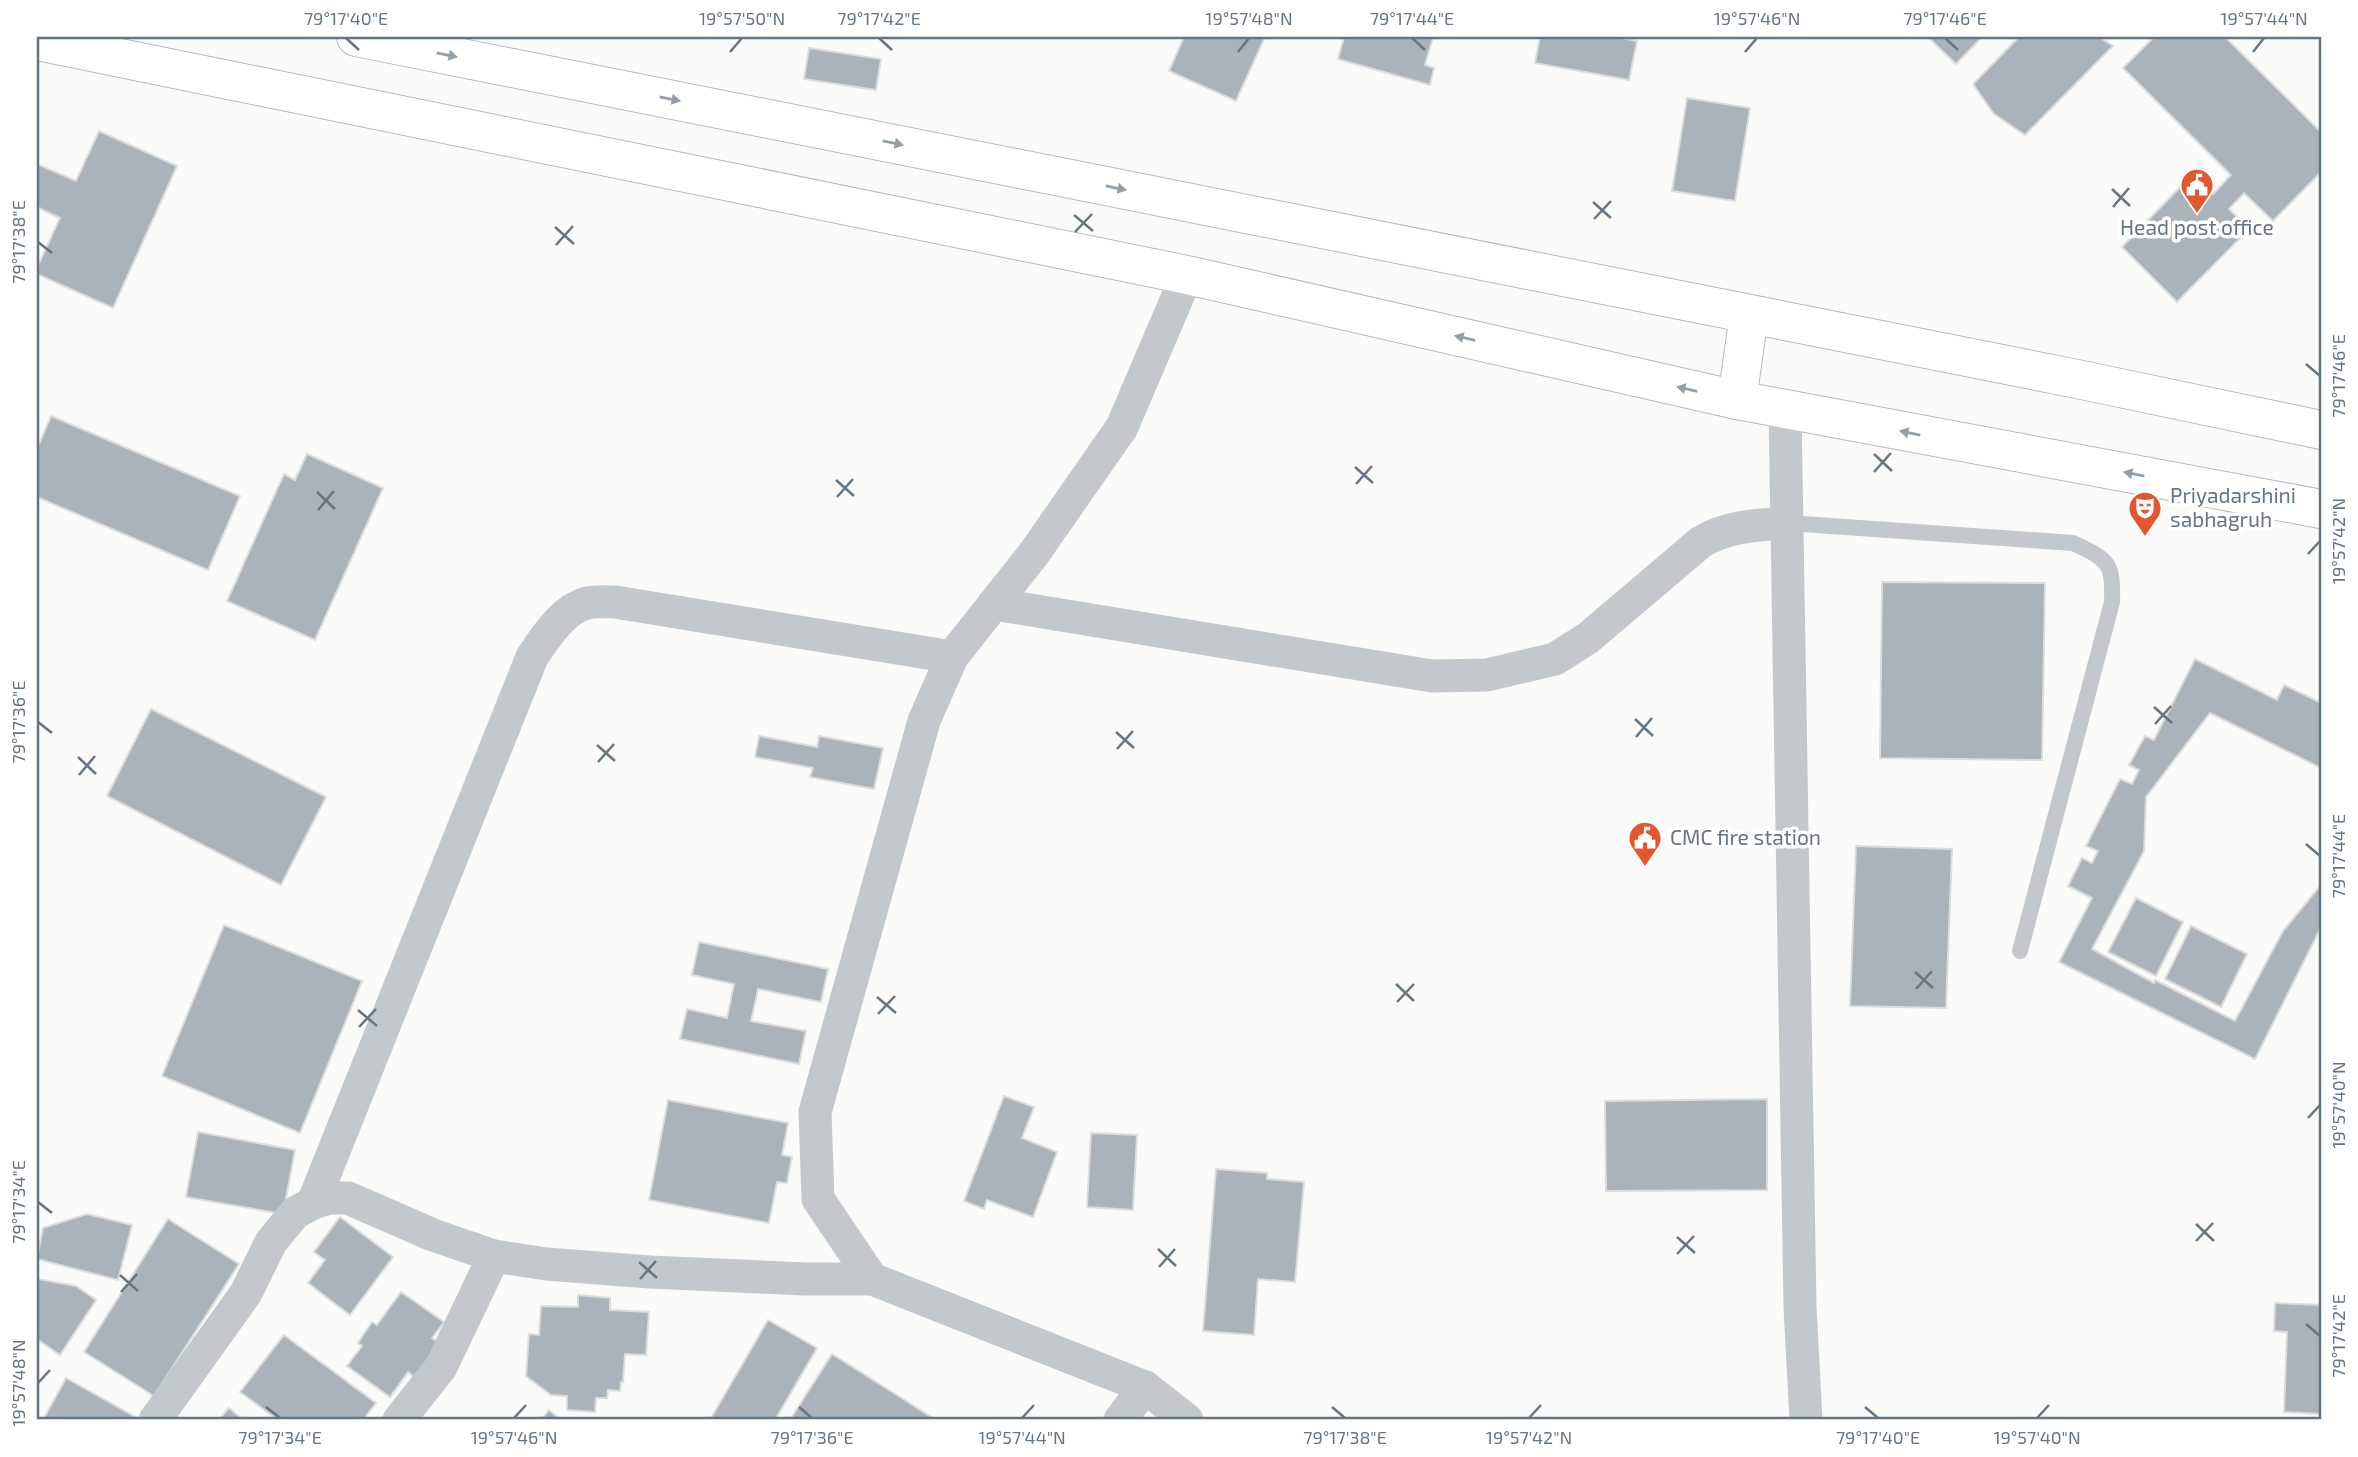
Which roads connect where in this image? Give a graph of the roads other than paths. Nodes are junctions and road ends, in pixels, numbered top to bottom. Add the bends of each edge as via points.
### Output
1 (356, 37) edge
2 (37, 41) edge
3 (1187, 275) junction
4 (1749, 314) junction
5 (1737, 400) junction
6 (1785, 410) junction
7 (2321, 430) edge
8 (2321, 509) edge
9 (1788, 523) junction
10 (994, 604) junction
11 (952, 657) junction
12 (2020, 951) dead end
13 (313, 1203) junction
14 (494, 1256) junction
15 (872, 1279) junction
16 (1145, 1387) junction
17 (155, 1420) edge
18 (399, 1420) edge
19 (1120, 1420) edge
20 (1187, 1420) edge
21 (1806, 1420) edge

1 -> 4 main road
2 - 3 main road
5 -> 3 main road
3 - 10 street via 1122,427
4 - 5 main road
4 - 7 main road
5 - 6 main road
8 -> 6 main road
6 - 9 street
9 - 10 street via 1719,532 1701,542 1588,638 1555,659 1487,675 1432,676
9 - 12 lane via 2073,543 2102,556 2110,569 2112,602
9 - 21 street via 1800,1307
10 - 11 street
11 - 13 street via 615,602 585,603 568,613 532,657
11 - 15 street via 924,721 816,1112 818,1199
13 - 14 street via 348,1198
13 - 17 street via 295,1213 271,1242 246,1293
14 - 15 street via 581,1268
14 - 18 street via 441,1367
15 - 16 street
16 - 19 street
16 - 20 street

